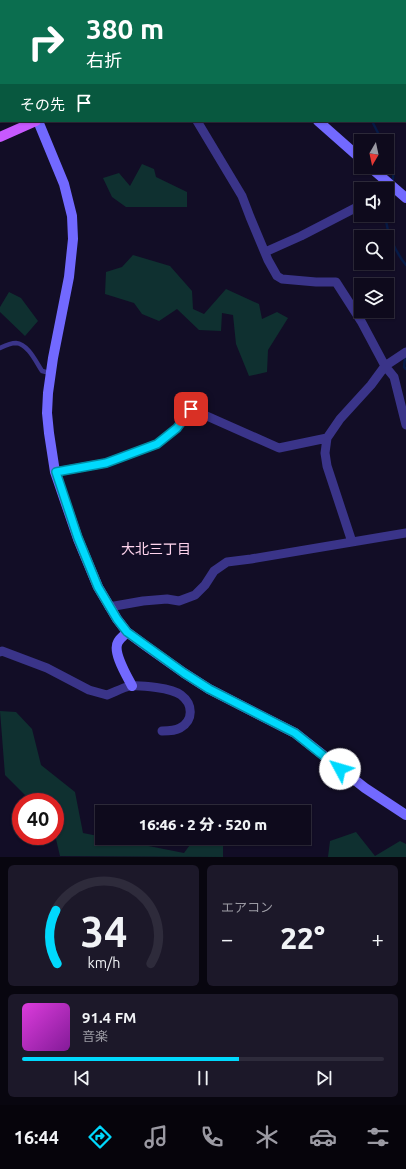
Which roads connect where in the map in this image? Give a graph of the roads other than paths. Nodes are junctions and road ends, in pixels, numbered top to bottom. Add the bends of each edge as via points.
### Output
1 (35, 122) edge
2 (37, 122) edge
3 (198, 122) edge
4 (319, 122) edge
5 (0, 136) edge
6 (354, 153) edge
7 (377, 174) edge
8 (384, 182) edge
9 (394, 190) edge
10 (406, 198) edge
11 (354, 209) edge
12 (265, 252) junction
13 (0, 348) edge
14 (406, 352) edge
15 (385, 366) junction
16 (50, 373) junction
17 (406, 424) edge
18 (327, 438) junction
19 (56, 472) junction
20 (406, 533) edge
21 (352, 542) junction
22 (109, 607) junction
23 (127, 632) junction
24 (0, 652) edge
25 (132, 686) junction
26 (162, 731) dead end
27 (406, 815) edge

1 - 5 main road
2 - 16 street via 64,184 72,216 73,240 69,277
3 - 12 street via 242,196
4 - 6 street
7 - 8 street
9 - 10 street
11 - 12 street
12 - 15 street via 277,276 282,279 336,282
13 - 16 lane via 15,343 22,346 42,371
14 - 15 street
15 - 17 street via 394,377
15 - 18 street
16 - 19 street via 47,413
18 - 19 street via 279,448 191,409 177,428 157,444 106,463
18 - 21 street via 327,466
19 - 22 street via 81,545
20 - 21 street
21 - 22 street via 227,562 214,571 195,596
22 - 23 street
23 - 25 street via 118,642 117,649 119,661
23 - 27 street via 209,689 295,733 365,788
24 - 25 street via 47,668 89,690 107,695
25 - 26 street via 171,690 181,694 190,704 188,720 181,727

